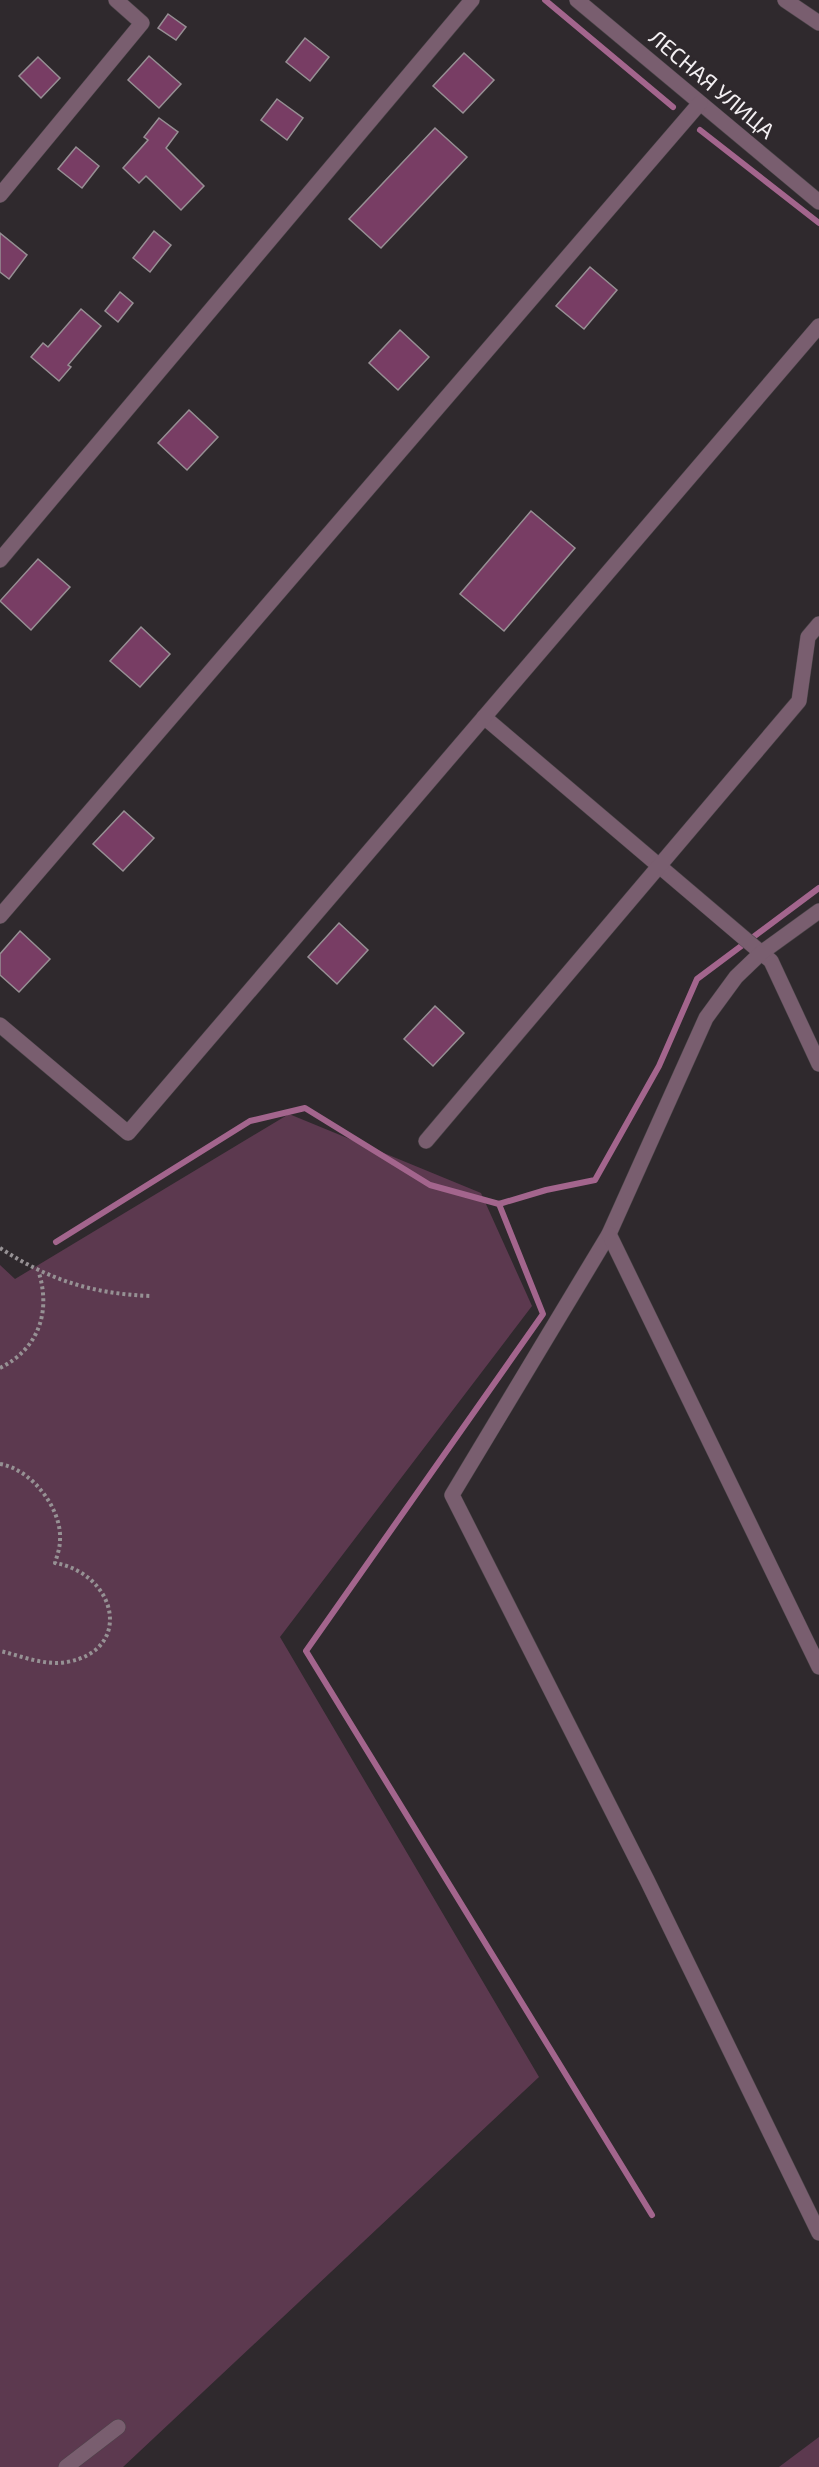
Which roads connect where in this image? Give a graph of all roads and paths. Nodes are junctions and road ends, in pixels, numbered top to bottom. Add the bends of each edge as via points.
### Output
1 (116, 0) edge
2 (472, 0) edge
3 (577, 0) edge
4 (785, 0) edge
5 (819, 24) edge
6 (700, 103) junction
7 (0, 195) edge
8 (819, 202) edge
9 (819, 326) edge
10 (0, 560) edge
11 (819, 624) edge
12 (484, 717) junction
13 (660, 867) junction
14 (819, 911) edge
15 (0, 916) edge
16 (761, 953) junction
17 (0, 1025) edge
18 (819, 1064) edge
19 (426, 1141) dead end
20 (609, 1234) junction
21 (0, 1248) edge
22 (39, 1272) junction
23 (151, 1296) dead end
24 (0, 1368) edge
25 (0, 1464) edge
26 (0, 1650) edge
27 (819, 1667) edge
28 (819, 2233) edge
29 (117, 2427) dead end
30 (66, 2467) edge

1 - 7 street via 142,23
2 - 10 street
3 - 6 street, ЛЕСНАЯ УЛИЦА
4 - 5 street
6 - 8 street, ЛЕСНАЯ УЛИЦА
6 - 15 street
9 - 12 street
11 - 13 street via 808,637 799,700
12 - 13 street
12 - 17 street via 128,1133
13 - 16 street
13 - 19 street
14 - 16 street
16 - 18 street via 771,961
16 - 20 street via 736,977 706,1018
20 - 27 street
20 - 28 street via 452,1495 647,1880
21 - 22 path
22 - 23 path via 68,1284 129,1296
22 - 24 path via 45,1292 42,1323 21,1353
25 - 26 path via 22,1472 44,1495 58,1523 60,1541 55,1563 70,1566 91,1579 109,1607 111,1624 103,1641 87,1655 69,1662 32,1660
29 - 30 street

